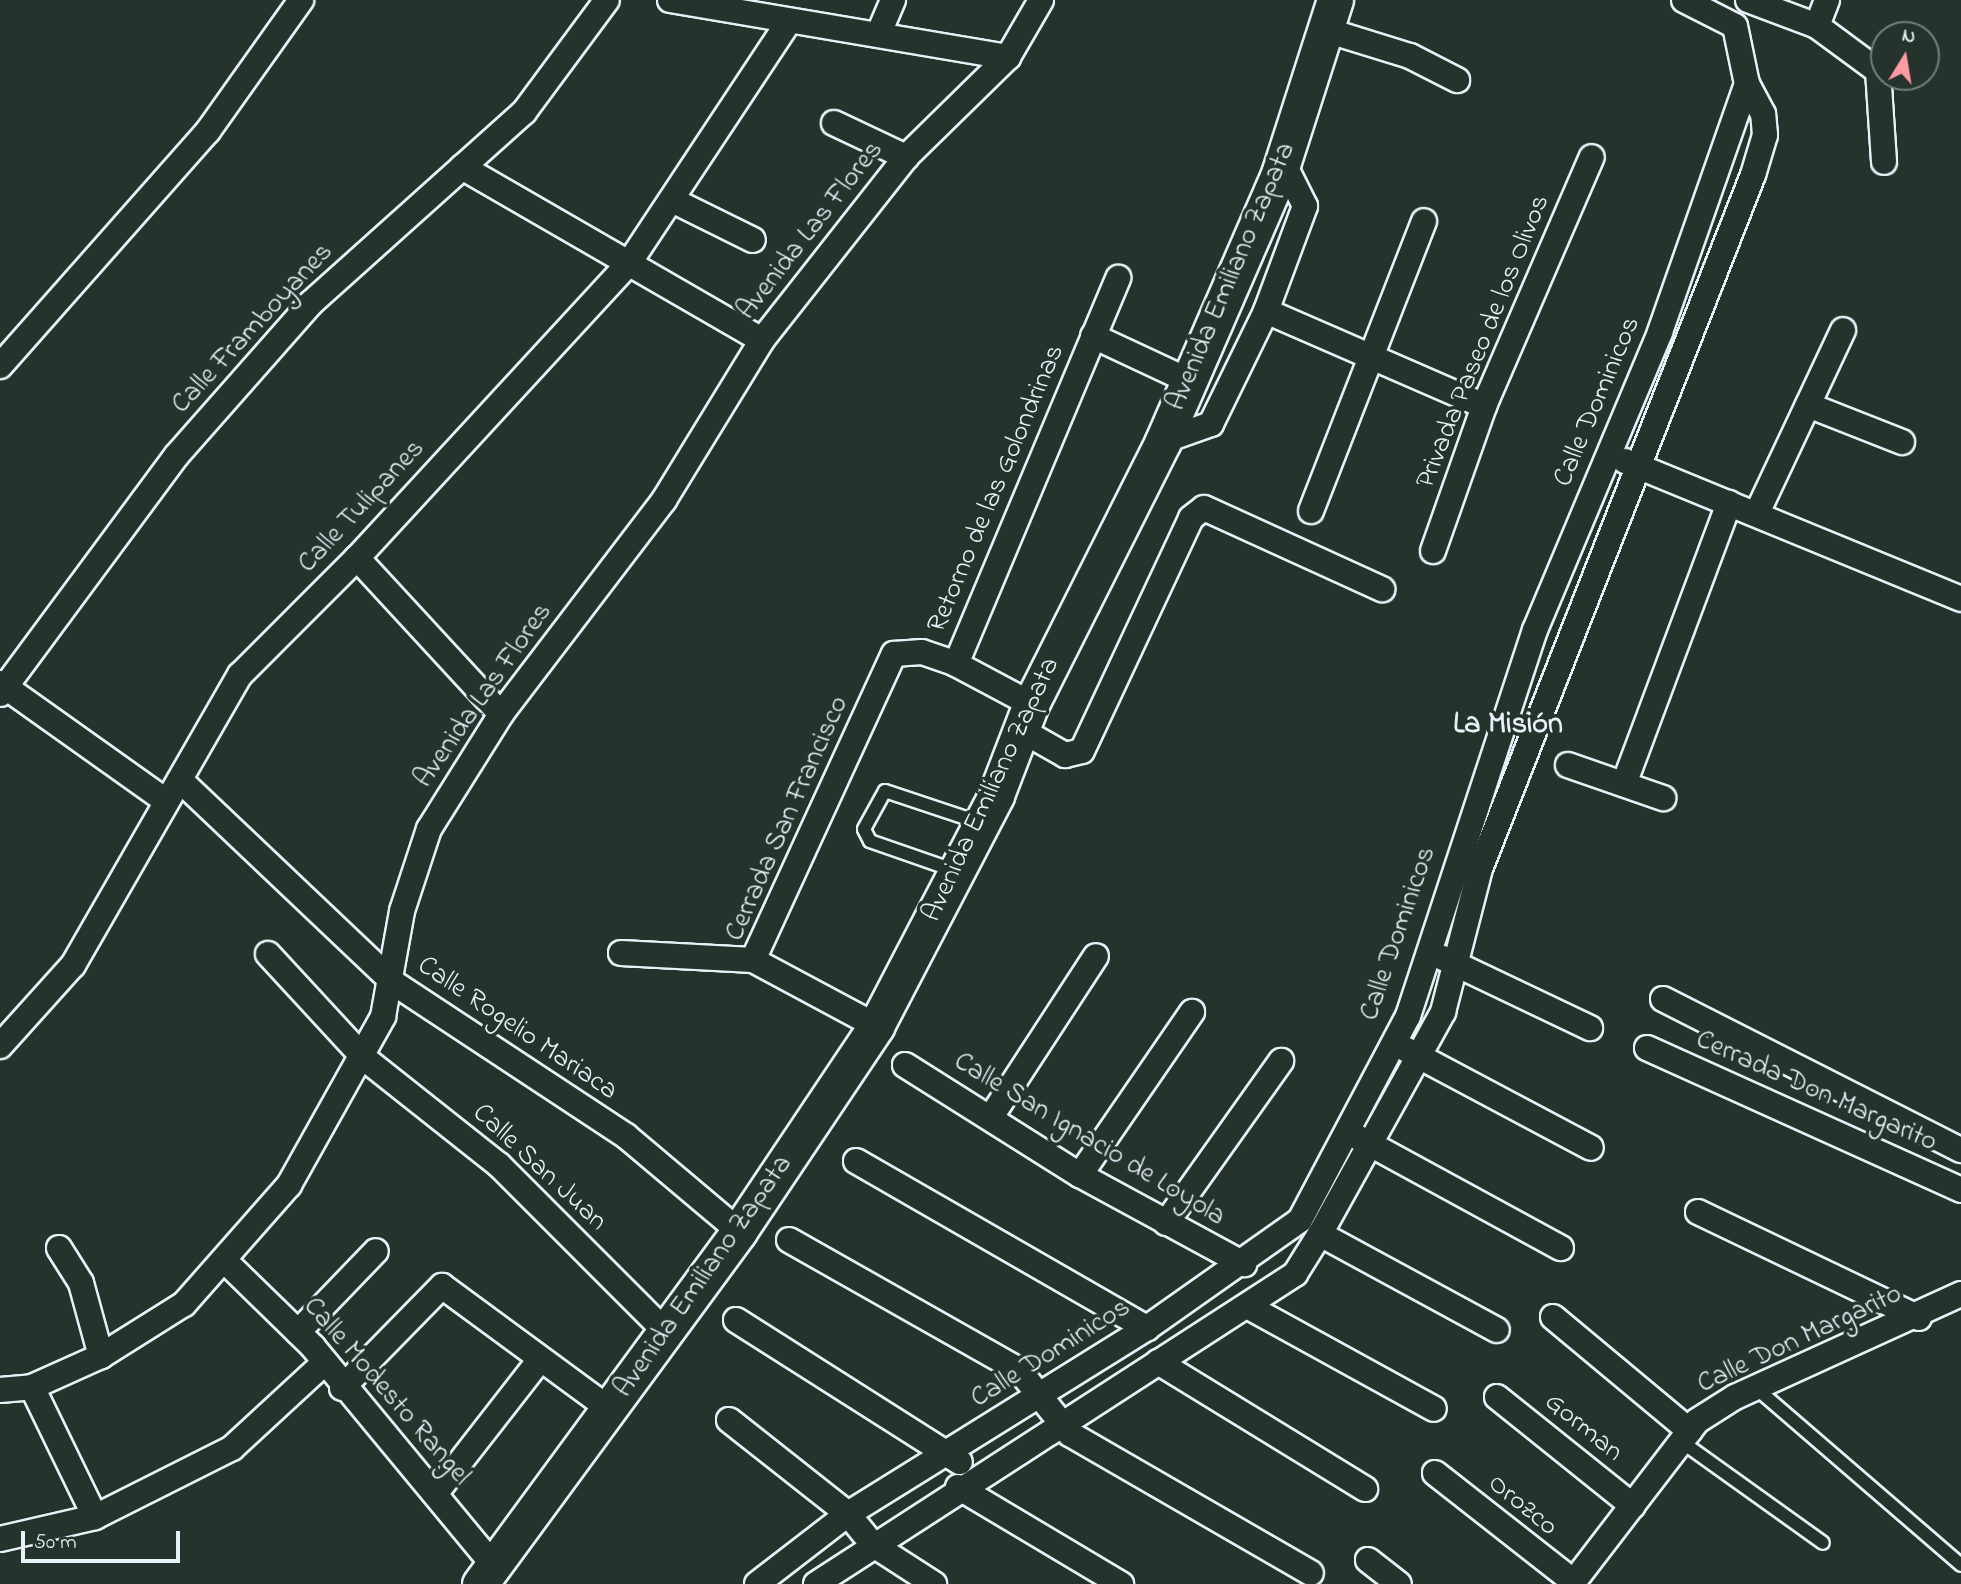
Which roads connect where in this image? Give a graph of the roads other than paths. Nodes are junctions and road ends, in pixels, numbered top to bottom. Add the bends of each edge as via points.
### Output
1 (301, 0) edge
2 (607, 0) edge
3 (670, 0) edge
4 (893, 0) edge
5 (1041, 0) edge
6 (1684, 0) edge
7 (1747, 0) edge
8 (1827, 0) edge
9 (1332, 15) edge
10 (789, 23) junction
11 (1735, 26) junction
12 (1817, 26) junction
13 (879, 33) junction
14 (1008, 57) junction
15 (1457, 80) dead end
16 (1747, 84) junction
17 (834, 122) dead end
18 (906, 157) junction
19 (1592, 157) dead end
20 (1283, 162) junction
21 (1884, 162) dead end
22 (462, 167) junction
23 (672, 201) junction
24 (1424, 221) dead end
25 (753, 240) dead end
26 (629, 263) junction
27 (1118, 278) dead end
28 (1266, 311) junction
29 (1843, 330) dead end
30 (1093, 336) junction
31 (762, 340) junction
32 (1368, 356) junction
33 (8, 358) edge
34 (1189, 381) junction
35 (1808, 405) junction
36 (1484, 407) junction
37 (1163, 440) junction
38 (1902, 442) dead end
39 (1609, 454) junction
40 (1638, 467) junction
41 (1729, 503) junction
42 (1311, 511) dead end
43 (1757, 513) junction
44 (1433, 551) dead end
45 (357, 558) junction
46 (1382, 589) dead end
47 (1961, 599) edge
48 (894, 654) joint
49 (956, 664) junction
50 (1, 688) edge
51 (501, 714) junction
52 (1026, 717) junction
53 (1498, 738) junction
54 (1526, 747) junction
55 (1568, 765) dead end
56 (180, 780) junction
57 (1624, 784) junction
58 (1663, 798) dead end
59 (166, 801) junction
60 (982, 823) junction
61 (957, 872) junction
62 (1426, 951) junction
63 (621, 953) dead end
64 (268, 954) dead end
65 (1096, 956) dead end
66 (753, 960) junction
67 (1455, 963) junction
68 (394, 983) junction
69 (1663, 999) dead end
70 (1192, 1012) dead end
71 (876, 1026) junction
72 (1591, 1028) dead end
73 (1394, 1042) junction
74 (0, 1046) edge
75 (1647, 1048) dead end
76 (364, 1058) junction
77 (1420, 1058) junction
78 (1281, 1061) dead end
79 (905, 1065) dead end
80 (991, 1117) junction
81 (1346, 1130) junction
82 (1371, 1146) junction
83 (1591, 1148) dead end
84 (1961, 1150) edge
85 (856, 1161) dead end
86 (1080, 1175) junction
87 (1961, 1190) edge
88 (1698, 1212) dead end
89 (1166, 1223) junction
90 (739, 1230) junction
91 (1320, 1234) junction
92 (789, 1240) dead end
93 (59, 1248) dead end
94 (1561, 1248) dead end
95 (376, 1251) dead end
96 (226, 1262) junction
97 (1244, 1264) junction
98 (1961, 1294) edge
99 (1247, 1306) junction
100 (1553, 1317) dead end
101 (1919, 1318) junction
102 (736, 1320) dead end
103 (1147, 1328) junction
104 (1497, 1330) dead end
105 (665, 1331) junction
106 (298, 1332) junction
107 (101, 1356) junction
108 (538, 1362) junction
109 (1158, 1362) junction
110 (322, 1365) junction
111 (32, 1387) junction
112 (342, 1388) junction
113 (1756, 1388) junction
114 (0, 1390) edge
115 (1042, 1395) junction
116 (1497, 1396) dead end
117 (1434, 1409) dead end
118 (611, 1410) junction
119 (729, 1420) dead end
120 (1059, 1424) junction
121 (1686, 1436) junction
122 (949, 1453) junction
123 (1434, 1474) dead end
124 (968, 1481) junction
125 (1366, 1489) dead end
126 (436, 1493) junction
127 (1633, 1506) junction
128 (848, 1514) junction
129 (95, 1517) junction
130 (0, 1539) edge
131 (1823, 1543) dead end
132 (872, 1544) junction
133 (1368, 1560) dead end
134 (1961, 1565) edge
135 (1311, 1573) dead end
136 (488, 1576) edge
137 (1573, 1583) edge
138 (757, 1584) edge
139 (816, 1584) edge
140 (934, 1584) edge
141 (1121, 1584) edge
142 (1399, 1584) edge

1 - 33 street via 208,131 131,211
2 - 22 street, Calle Framboyanes via 524,112
3 - 10 street
4 - 13 street
5 - 14 street, Avenida Las Flores
6 - 11 street
7 - 11 street
7 - 12 street
8 - 12 street
9 - 15 street
9 - 20 main road, Avenida Emiliano Zapata
10 - 13 street
10 - 23 street, Calle Tulipanes
11 - 16 street, Calle Dominicos
12 - 21 street via 1878,71
13 - 14 street
14 - 18 street, Avenida Las Flores
16 - 39 street, Calle Dominicos via 1660,332
16 - 40 street, Calle Dominicos via 1763,114 1765,135
17 - 18 street
18 - 31 street, Avenida Las Flores
19 - 36 street, Privada Paseo de los Olivos
20 - 28 street via 1305,206
20 - 34 main road, Avenida Emiliano Zapata
22 - 26 street
22 - 50 street, Calle Framboyanes via 311,303 186,444
23 - 25 street
23 - 26 street, Calle Tulipanes
24 - 32 street
26 - 31 street
26 - 45 street, Calle Tulipanes
27 - 30 street, Retorno de las Golondrinas
28 - 32 street
28 - 37 street via 1211,424
29 - 35 street
30 - 34 street, Retorno de las Golondrinas
30 - 49 street, Retorno de las Golondrinas
31 - 51 street, Avenida Las Flores via 664,500
32 - 36 street
32 - 42 street
34 - 37 main road, Avenida Emiliano Zapata
35 - 38 street
35 - 43 street
36 - 44 street, Privada Paseo de los Olivos
37 - 52 main road, Avenida Emiliano Zapata
39 - 40 street
39 - 53 street, Calle Dominicos
40 - 41 street
40 - 54 street, Calle Dominicos
41 - 43 street
41 - 57 street
43 - 47 street
45 - 51 street
45 - 56 street, Calle Tulipanes via 240,675
46 - 52 street, Retorno de las Golondrinas via 1204,508 1191,518 1083,751 1065,755
48 - 49 street, Retorno de las Golondrinas via 922,652
48 - 66 street, Cerrada San Francisco
49 - 52 street, Retorno de las Golondrinas
50 - 59 street
51 - 68 street, Avenida Las Flores via 418,853 402,911
52 - 60 main road, Avenida Emiliano Zapata
53 - 54 street
53 - 62 street, Calle Dominicos
54 - 67 street, Calle Dominicos via 1480,869
55 - 57 street
56 - 59 street, Calle Tulipanes
56 - 68 street, Calle Rogelio Mariaca
57 - 58 street
59 - 74 street, Calle Tulipanes via 73,965
60 - 61 main road, Avenida Emiliano Zapata
60 - 61 lane via 893,792 880,795 864,836
61 - 71 main road, Avenida Emiliano Zapata
62 - 67 street
62 - 73 street, Calle Dominicos
63 - 66 street
64 - 76 street, Calle San Juan
65 - 80 street
66 - 71 street, Cerrada San Francisco
67 - 72 street
67 - 77 street, Calle Dominicos via 1443,1012
68 - 76 street, Avenida Las Flores
68 - 90 street, Calle Rogelio Mariaca via 625,1136
69 - 84 street, Cerrada Don Margarito
70 - 86 street
71 - 90 main road, Avenida Emiliano Zapata
73 - 77 street
73 - 81 street, Calle Dominicos
75 - 87 street, Cerrada Don Margarito
76 - 96 street, Avenida Las Flores via 289,1185
76 - 105 street, Calle San Juan via 499,1165
77 - 82 street, Calle Dominicos
77 - 83 street
78 - 89 street
79 - 80 street, Calle San Ignacio de Loyola
80 - 86 street, Calle San Ignacio de Loyola
81 - 82 street
81 - 97 street, Calle Dominicos via 1300,1220
82 - 91 street, Calle Dominicos
82 - 94 street
85 - 103 street
86 - 89 street, Calle San Ignacio de Loyola
88 - 101 street
89 - 97 street, Calle San Ignacio de Loyola
90 - 105 main road, Avenida Emiliano Zapata
91 - 99 street, Calle Dominicos via 1295,1274
91 - 104 street
92 - 115 street via 1019,1370
93 - 107 street via 81,1283
95 - 106 street
96 - 106 street, Calle Modesto Rangel
96 - 107 street, Avenida Las Flores via 184,1304
97 - 103 street, Calle Dominicos
98 - 101 street, Calle Don Margarito
99 - 109 street, Calle Dominicos
99 - 117 street
100 - 121 street
101 - 113 street, Calle Don Margarito
102 - 122 street
103 - 115 street, Calle Dominicos
105 - 118 main road, Avenida Emiliano Zapata
106 - 110 street, Calle Modesto Rangel
107 - 111 street, Avenida Las Flores
108 - 112 street via 442,1286
108 - 118 street
108 - 126 street
109 - 120 street, Calle Dominicos
109 - 125 street
110 - 112 street, Calle Modesto Rangel
110 - 129 street via 232,1448
111 - 114 street, Avenida Las Flores
111 - 129 street
112 - 126 street, Calle Modesto Rangel
113 - 121 street, Calle Don Margarito
113 - 134 lane
115 - 120 street
115 - 122 street, Calle Dominicos
116 - 127 street, Gorman
118 - 136 main road, Avenida Emiliano Zapata
119 - 128 street
120 - 124 street, Calle Dominicos
120 - 135 street
121 - 127 street, Calle Don Margarito
121 - 131 lane
122 - 124 street
122 - 128 street, Calle Dominicos
123 - 137 street, Orozco
124 - 132 street, Calle Dominicos
124 - 141 street
126 - 136 street, Calle Modesto Rangel
127 - 137 street, Calle Don Margarito
128 - 132 street
128 - 138 street, Calle Dominicos
129 - 130 street
132 - 139 street, Calle Dominicos
132 - 140 street
133 - 142 street

